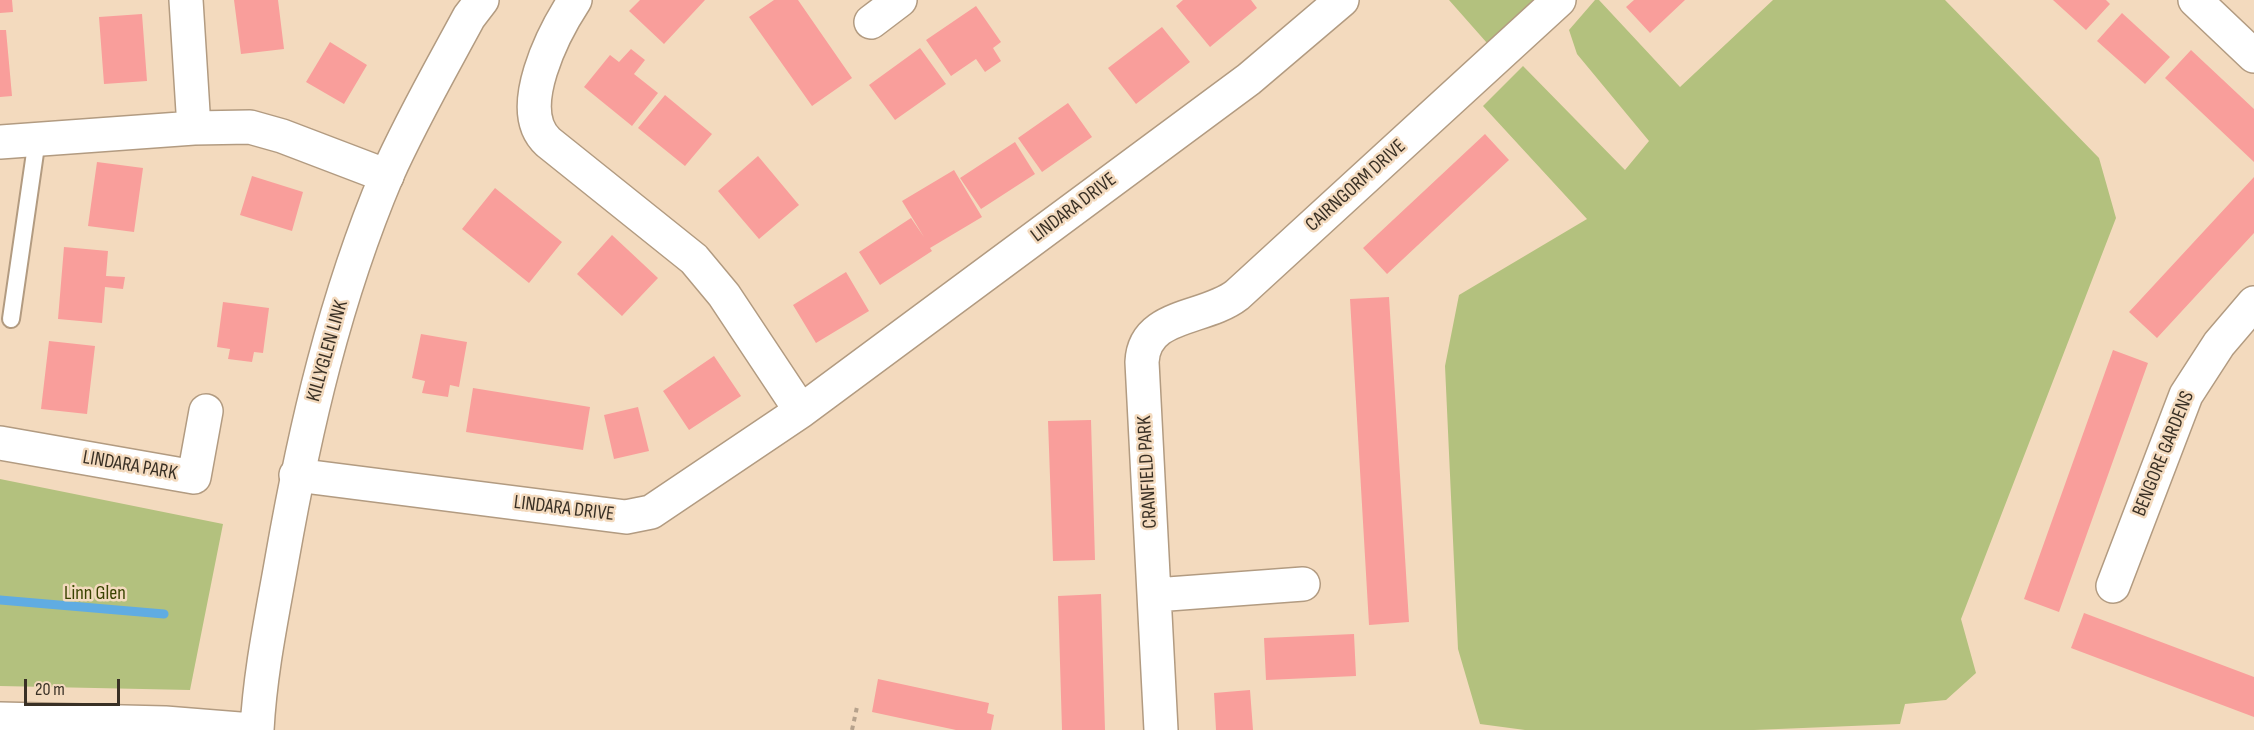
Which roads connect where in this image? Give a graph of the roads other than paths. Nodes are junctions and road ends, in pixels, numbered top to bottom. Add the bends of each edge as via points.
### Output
1 (186, 0) edge
2 (482, 0) edge
3 (575, 0) edge
4 (900, 0) edge
5 (1342, 0) edge
6 (1559, 0) edge
7 (2195, 0) edge
8 (871, 22) dead end
9 (2254, 56) edge
10 (194, 128) junction
11 (37, 139) junction
12 (0, 142) edge
13 (387, 176) junction
14 (2254, 303) edge
15 (11, 319) dead end
16 (1142, 349) joint
17 (206, 411) dead end
18 (801, 411) junction
19 (0, 443) edge
20 (296, 475) junction
21 (1303, 584) dead end
22 (2113, 586) dead end
23 (1155, 595) junction
24 (0, 719) edge
25 (252, 730) edge
26 (257, 730) edge
27 (1161, 730) edge

1 - 10 street
2 - 13 street, KILLYGLEN LINK via 463,28
3 - 18 street via 552,43 536,92 533,108 538,131 694,259 724,295
4 - 8 street
5 - 18 street, LINDARA DRIVE via 1249,79
6 - 16 street, CAIRNGORM DRIVE via 1237,295 1219,307 1160,327
7 - 9 street
10 - 11 street
10 - 13 street via 250,127
11 - 12 street
11 - 15 lane
13 - 20 street, KILLYGLEN LINK via 316,384
14 - 22 street, BENGORE GARDENS via 2219,344 2186,395
16 - 23 street, CRANFIELD PARK
17 - 19 street, LINDARA PARK via 194,477
18 - 20 street, LINDARA DRIVE via 656,510 634,517
20 - 26 street, KILLYGLEN LINK via 264,657
21 - 23 street
23 - 27 street, CRANFIELD PARK
24 - 25 street via 165,723

